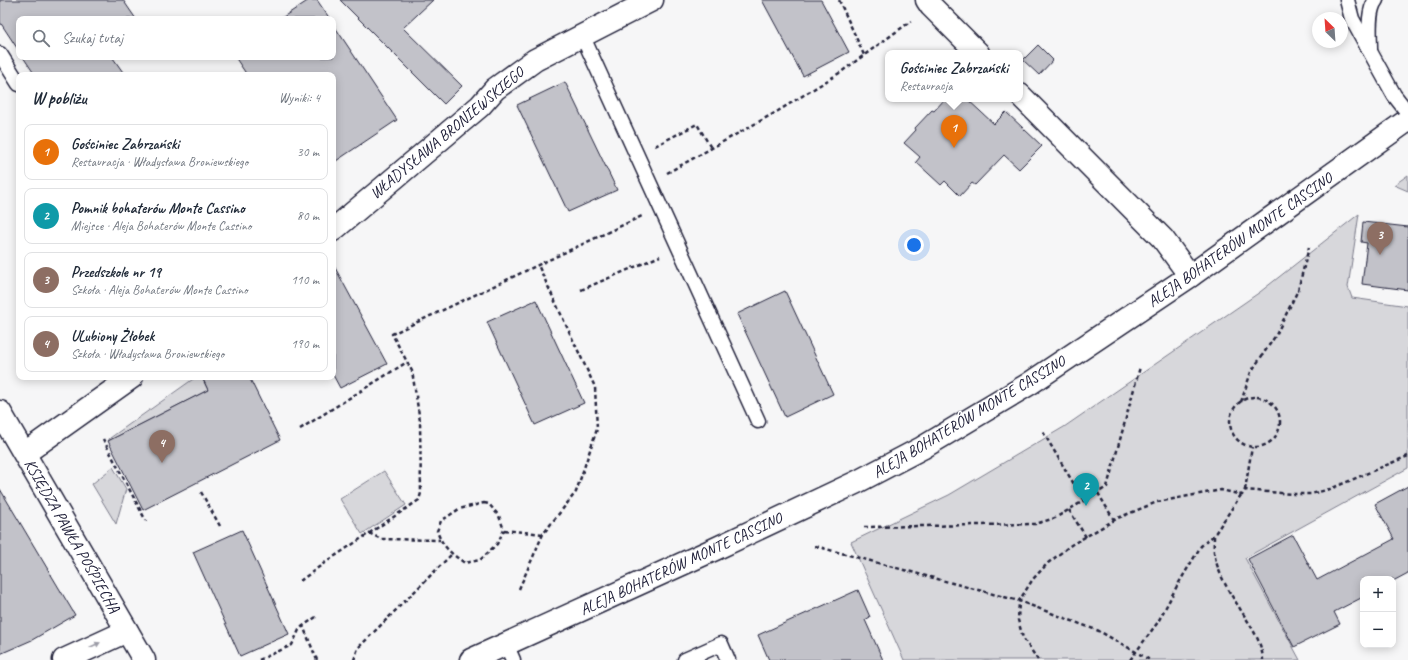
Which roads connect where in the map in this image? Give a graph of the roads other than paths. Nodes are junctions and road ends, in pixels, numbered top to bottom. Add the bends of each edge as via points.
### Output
1 (652, 0) edge
2 (1347, 0) edge
3 (1376, 0) edge
4 (929, 3) edge
5 (582, 35) junction
6 (975, 50) edge
7 (1370, 51) junction
8 (0, 54) edge
9 (16, 79) edge
10 (1023, 98) edge
11 (1408, 113) edge
12 (1408, 120) edge
13 (336, 227) edge
14 (1190, 276) junction
15 (128, 380) edge
16 (0, 412) edge
17 (758, 422) dead end
18 (25, 453) junction
19 (127, 631) junction
20 (510, 652) edge
21 (64, 660) edge
22 (144, 660) edge
23 (471, 660) edge
24 (685, 660) edge
25 (728, 660) edge

1 - 5 street, WŁADYSŁAWA BRONIEWSKIEGO
2 - 7 lane via 1352,19
3 - 7 lane via 1369,23
4 - 6 street
5 - 13 street, WŁADYSŁAWA BRONIEWSKIEGO via 535,60 495,89 480,106
5 - 17 lane
7 - 11 lane via 1394,95
8 - 9 lane
10 - 14 street via 1163,239
12 - 14 street, ALEJA BOHATERÓW MONTE CASSINO
14 - 20 street, ALEJA BOHATERÓW MONTE CASSINO via 1029,384 922,448 850,486
15 - 18 street
16 - 18 street, KSIĘDZA PAWŁA POŚPIECHA
18 - 19 street, KSIĘDZA PAWŁA POŚPIECHA
21 -> 19 street
19 - 22 street, KSIĘDZA PAWŁA POŚPIECHA
20 - 23 street, ALEJA BOHATERÓW MONTE CASSINO
24 - 25 lane via 721,644

